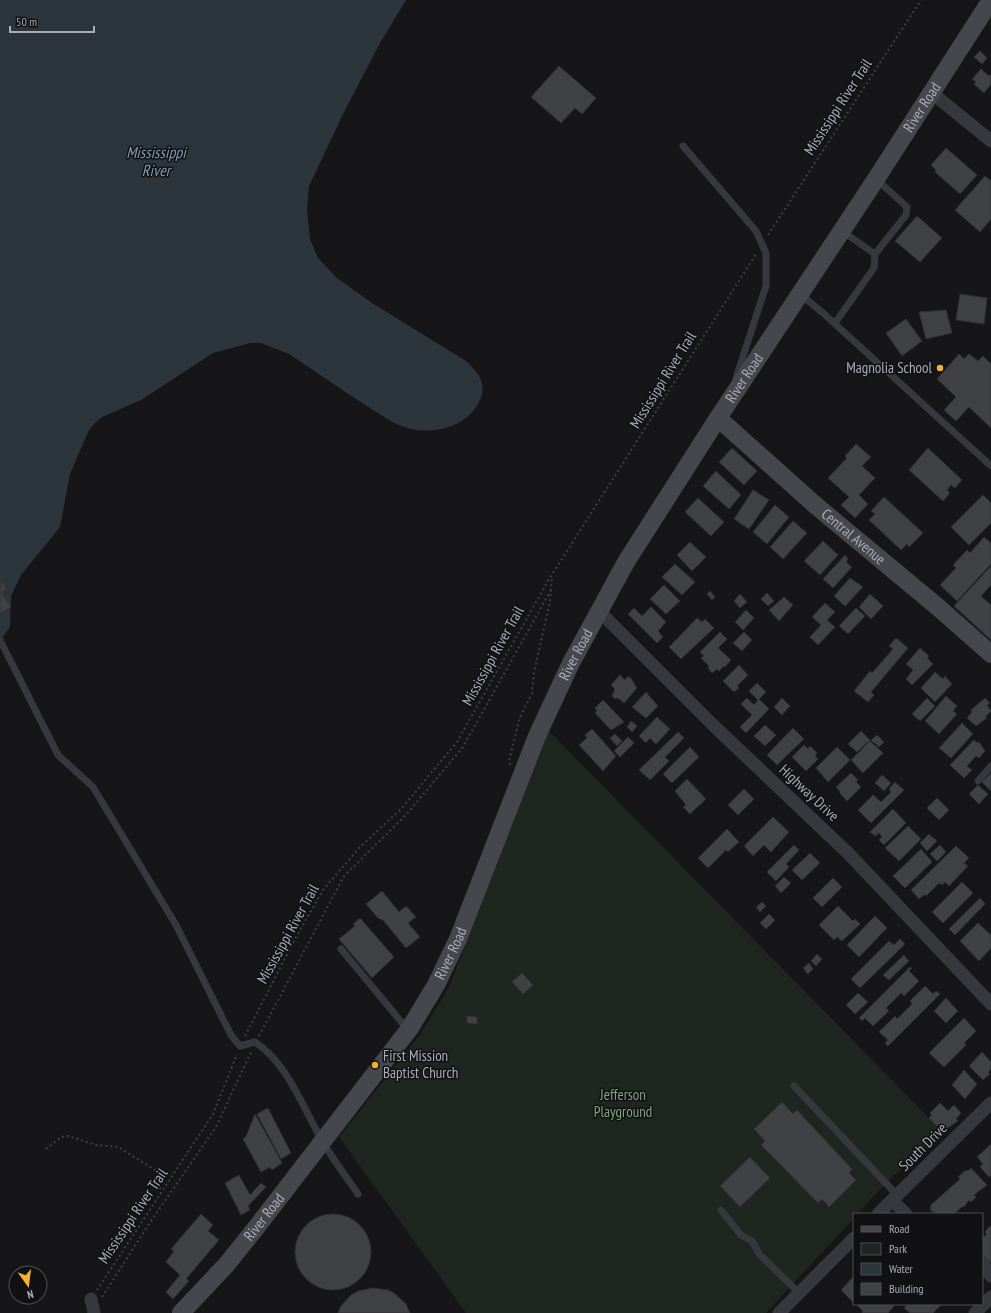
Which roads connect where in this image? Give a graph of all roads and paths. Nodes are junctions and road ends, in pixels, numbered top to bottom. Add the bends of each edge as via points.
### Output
1 (921, 0) edge
2 (991, 0) edge
3 (932, 93) junction
4 (991, 141) edge
5 (683, 146) dead end
6 (876, 179) junction
7 (842, 231) junction
8 (762, 244) junction
9 (875, 254) junction
10 (800, 294) junction
11 (835, 323) junction
12 (728, 403) junction
13 (718, 418) junction
14 (991, 466) edge
15 (552, 575) junction
16 (551, 590) junction
17 (599, 611) junction
18 (0, 640) edge
19 (991, 654) edge
20 (991, 766) edge
21 (978, 781) dead end
22 (517, 786) junction
23 (341, 949) dead end
24 (991, 1004) edge
25 (408, 1030) junction
26 (256, 1042) junction
27 (240, 1046) junction
28 (794, 1086) dead end
29 (991, 1103) edge
30 (322, 1141) junction
31 (46, 1149) dead end
32 (161, 1194) junction
33 (358, 1194) dead end
34 (895, 1198) junction
35 (721, 1210) dead end
36 (879, 1213) edge
37 (905, 1213) edge
38 (853, 1239) edge
39 (983, 1264) edge
40 (991, 1276) edge
41 (799, 1293) junction
42 (991, 1297) edge
43 (93, 1307) edge
44 (181, 1313) edge
45 (779, 1313) edge
46 (975, 1313) edge

1 - 8 path, Mississippi River Trail
2 - 3 main road, River Road
3 - 4 street
3 - 6 main road, River Road
5 - 8 lane via 756,231
6 - 7 main road, River Road
6 - 9 lane via 907,207 906,215
7 - 9 lane
7 - 10 main road, River Road
8 - 12 lane via 766,253 766,286
8 - 15 path, Mississippi River Trail
9 - 11 lane via 874,268
10 - 11 lane
10 - 12 main road, River Road
11 - 14 lane
12 - 13 main road, River Road
13 - 17 main road, River Road via 626,562
13 - 19 main road, Central Avenue via 814,504
15 - 16 path
15 - 27 path, Mississippi River Trail via 457,742 402,808 359,848 323,890
16 - 22 path via 532,693 520,717 509,761
16 - 26 path via 463,747 406,815 344,876
17 - 22 main road, River Road via 568,669
17 - 24 street, Highway Drive via 714,726 849,854
18 - 27 lane via 58,755 93,787 176,925 231,1036
20 - 21 lane
22 - 25 main road, River Road via 458,939 436,985
23 - 25 lane
25 - 30 main road, River Road
26 - 27 lane
26 - 30 lane via 280,1064
26 - 43 path via 216,1127 101,1299
27 - 32 path, Mississippi River Trail via 213,1114
28 - 34 lane
29 - 34 street, South Drive
30 - 33 lane
30 - 44 main road, River Road via 227,1264
31 - 32 path via 61,1137 68,1136 96,1145 118,1147 157,1171
32 - 43 path, Mississippi River Trail
34 - 36 street, South Drive
34 - 37 street
35 - 41 lane via 741,1235 752,1241 760,1255
38 - 41 street
39 - 40 street
41 - 45 street
42 - 46 street

